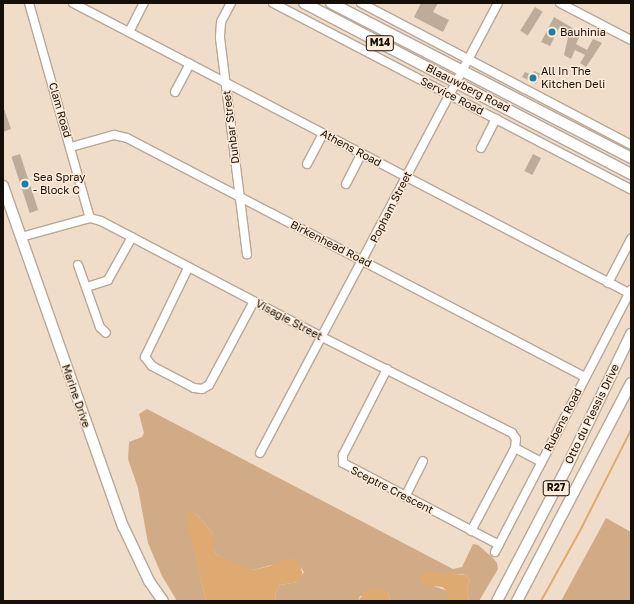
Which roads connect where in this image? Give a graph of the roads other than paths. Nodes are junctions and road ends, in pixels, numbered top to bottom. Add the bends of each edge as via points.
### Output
1 (29, 3) edge
2 (73, 3) edge
3 (144, 3) edge
4 (231, 3) edge
5 (273, 3) edge
6 (304, 3) edge
7 (331, 3) edge
8 (361, 3) edge
9 (498, 3) edge
10 (560, 3) edge
11 (129, 32) junction
12 (631, 40) edge
13 (469, 59) junction
14 (190, 64) junction
15 (462, 71) junction
16 (226, 82) junction
17 (457, 82) junction
18 (175, 92) dead end
19 (450, 95) junction
20 (496, 119) junction
21 (323, 134) junction
22 (631, 145) edge
23 (71, 147) junction
24 (481, 148) dead end
25 (361, 154) junction
26 (631, 158) edge
27 (307, 164) dead end
28 (631, 174) edge
29 (406, 178) junction
30 (346, 184) dead end
31 (3, 186) edge
32 (631, 189) edge
33 (240, 197) junction
34 (90, 218) junction
35 (21, 237) junction
36 (132, 237) junction
37 (631, 239) edge
38 (247, 254) dead end
39 (364, 261) junction
40 (78, 265) dead end
41 (188, 268) junction
42 (608, 283) junction
43 (87, 287) junction
44 (630, 291) edge
45 (254, 301) junction
46 (106, 333) dead end
47 (631, 334) edge
48 (320, 336) junction
49 (387, 369) junction
50 (585, 377) junction
51 (631, 383) edge
52 (515, 448) junction
53 (260, 453) dead end
54 (423, 461) dead end
55 (541, 462) junction
56 (405, 496) junction
57 (471, 531) junction
58 (497, 549) joint
59 (163, 601) edge
60 (497, 601) edge
61 (517, 601) edge

1 - 23 street, Clam Road
2 - 11 street, Athens Road
3 - 11 street
4 - 16 street, Dunbar Street via 219,31
5 - 19 street, Service Road
6 - 17 main road, Blaauwberg Road / M14
7 - 15 main road, Blaauwberg Road / M14
8 - 13 street
9 - 13 street, Popham Street
10 - 12 street
11 - 14 street, Athens Road
13 - 15 street, Popham Street
13 - 22 street
14 - 16 street, Athens Road
14 - 18 street
15 - 17 street, Popham Street
15 - 26 main road, Blaauwberg Road / M14
16 - 21 street, Athens Road
16 - 33 street, Dunbar Street
17 - 19 street, Popham Street
17 - 28 main road, Blaauwberg Road / M14
19 - 20 street, Service Road
19 - 29 street, Popham Street
20 - 24 street
20 - 32 street, Service Road
21 - 25 street, Athens Road
21 - 27 street
23 - 33 street, Birkenhead Road via 121,136
23 - 34 street, Clam Road
25 - 29 street, Athens Road
25 - 30 street
29 - 39 street, Popham Street
29 - 42 street, Athens Road
31 - 35 main road, Marine Drive
33 - 38 street, Dunbar Street
33 - 39 street, Birkenhead Road
34 - 35 street
34 - 36 street, Visagie Street
35 - 59 main road, Marine Drive via 123,526 149,581
36 - 41 street, Visagie Street
36 - 43 street via 108,280
37 - 42 street
39 - 48 street, Popham Street
39 - 50 street, Birkenhead Road
40 - 43 street
41 - 45 street, Visagie Street
41 - 45 street via 145,357 152,366 194,388 206,388 212,381
42 - 44 street, Athens Road
43 - 46 street via 100,327
44 - 50 street, Rubens Road
45 - 48 street, Visagie Street
47 - 60 main road, Otto du Plessis Drive / R27 via 566,469
48 - 49 street, Visagie Street
48 - 53 street, Popham Street
49 - 52 street, Visagie Street via 512,433 516,440
49 - 56 street, Sceptre Crescent via 342,460 347,466
50 - 55 street, Rubens Road
51 - 61 main road, Otto du Plessis Drive / R27
52 - 55 street
52 - 57 street
54 - 56 street
55 - 58 street, Rubens Road
56 - 57 street, Sceptre Crescent
57 - 58 street, Sceptre Crescent

